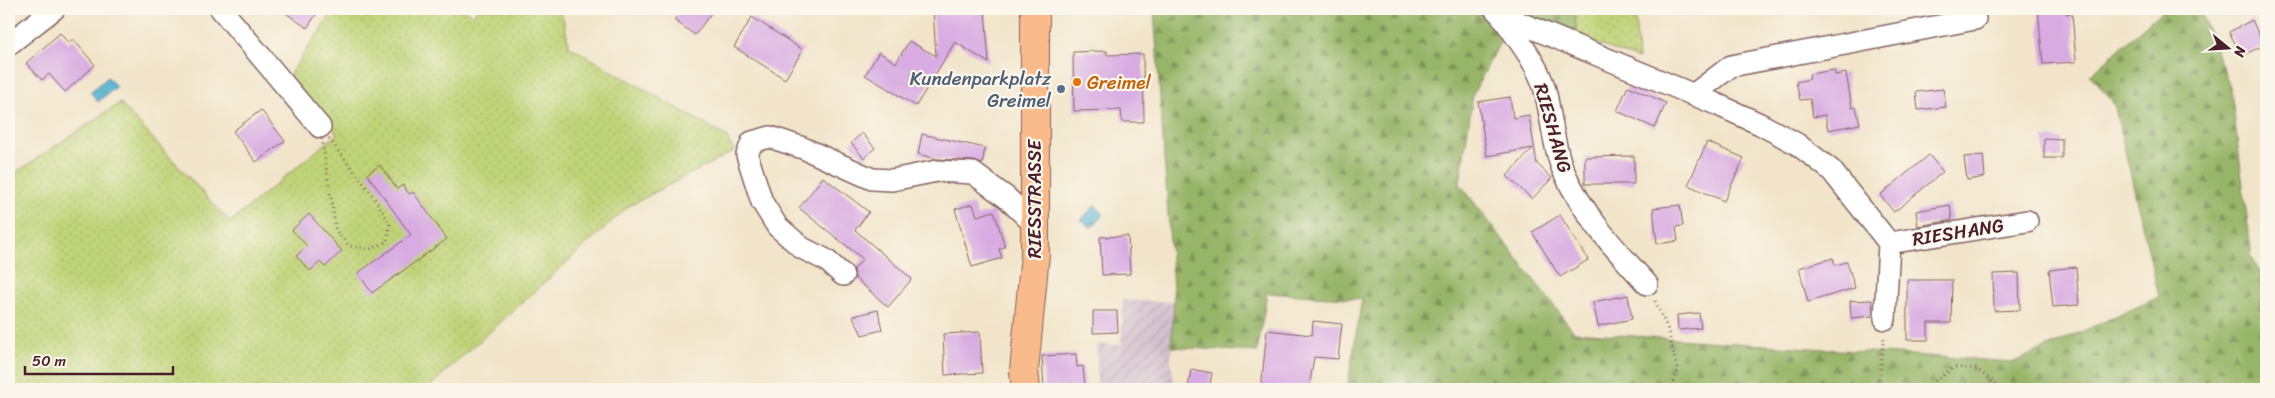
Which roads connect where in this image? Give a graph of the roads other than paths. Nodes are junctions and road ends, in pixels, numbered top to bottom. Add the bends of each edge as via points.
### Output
1 (54, 9) edge
2 (221, 9) edge
3 (1035, 9) edge
4 (1498, 12) edge
5 (1975, 19) dead end
6 (9, 44) edge
7 (1693, 95) junction
8 (320, 127) road end
9 (2027, 221) dead end
10 (1035, 225) junction
11 (1889, 243) junction
12 (843, 275) dead end
13 (1647, 284) road end
14 (1885, 319) road end
15 (1026, 389) edge

1 - 6 street
2 - 8 street
3 - 10 main road, RIESSTRASSE
4 - 7 street, RIESHANG
4 - 13 street, RIESHANG via 1534,65 1544,88 1563,170 1580,202 1599,231
5 - 7 street via 1731,66
7 - 11 street, RIESHANG via 1760,124 1796,144 1831,170
9 - 11 street, RIESHANG
10 - 12 street via 1007,198 973,173 937,170 892,180 872,179 770,137 752,142 747,156 762,202 777,226 802,248 826,260
10 - 15 main road, RIESSTRASSE via 1024,372
11 - 14 street, RIESHANG

